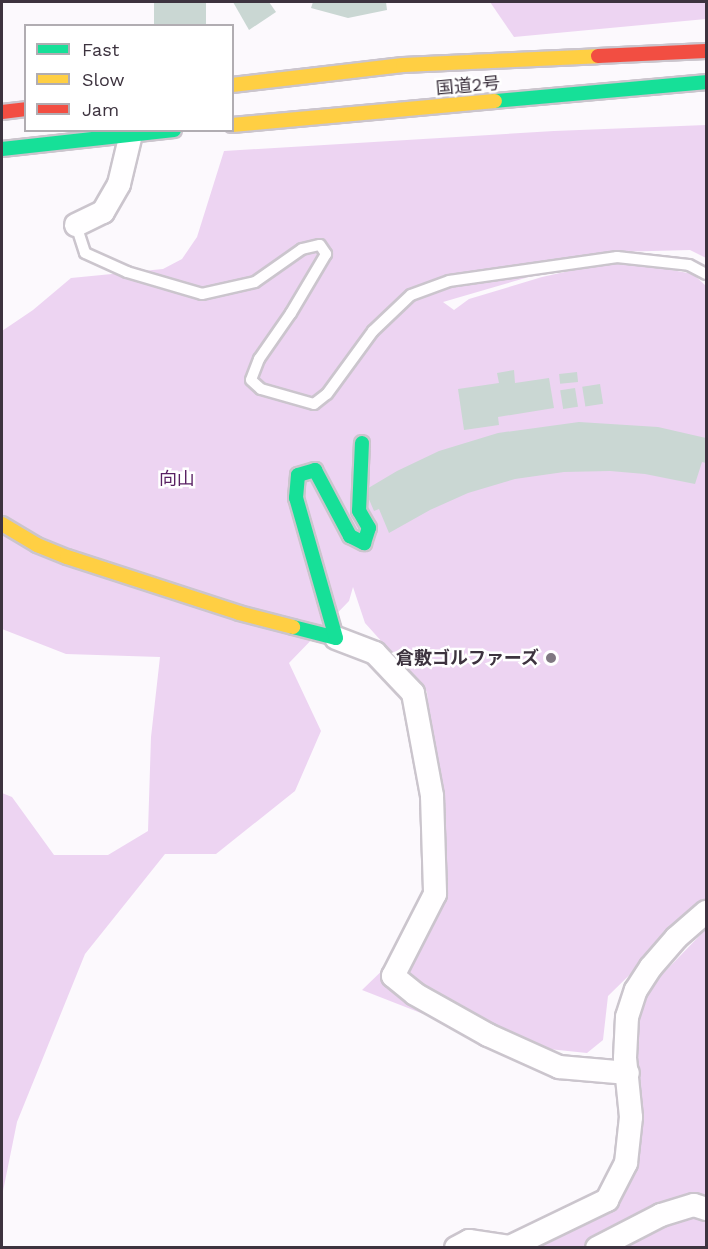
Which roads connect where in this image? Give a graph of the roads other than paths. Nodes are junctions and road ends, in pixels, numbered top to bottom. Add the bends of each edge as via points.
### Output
1 (706, 51) edge
2 (706, 82) edge
3 (234, 85) edge
4 (24, 109) edge
5 (2, 112) edge
6 (234, 125) edge
7 (152, 132) edge
8 (131, 134) junction
9 (2, 149) edge
10 (76, 225) joint
11 (706, 274) edge
12 (362, 443) dead end
13 (2, 524) edge
14 (336, 638) junction
15 (706, 912) edge
16 (628, 1073) junction
17 (706, 1209) edge
18 (515, 1247) edge
19 (456, 1248) edge
20 (597, 1248) edge

1 - 3 main road, 国道2号 via 403,65
2 - 6 main road, 国道2号
4 - 5 main road
7 - 8 main road
8 - 9 main road
8 - 10 street via 119,184 103,212
10 - 11 lane via 85,253 127,272 202,294 255,282 302,249 320,244 326,254 259,358 251,380 261,389 314,404 327,394 373,331 411,294 449,281 617,257 689,265
12 - 14 main road via 359,511 369,528 364,543 350,536 315,470 298,475 296,498
13 - 14 main road via 67,557 239,613
14 - 16 street via 375,652 413,693 432,796 435,894 393,975 415,994 488,1035 559,1067
15 - 16 street via 676,938 636,990 627,1017
16 - 18 street via 631,1117 626,1163 607,1200
17 - 20 street via 694,1205 661,1215
18 - 19 street via 469,1241

